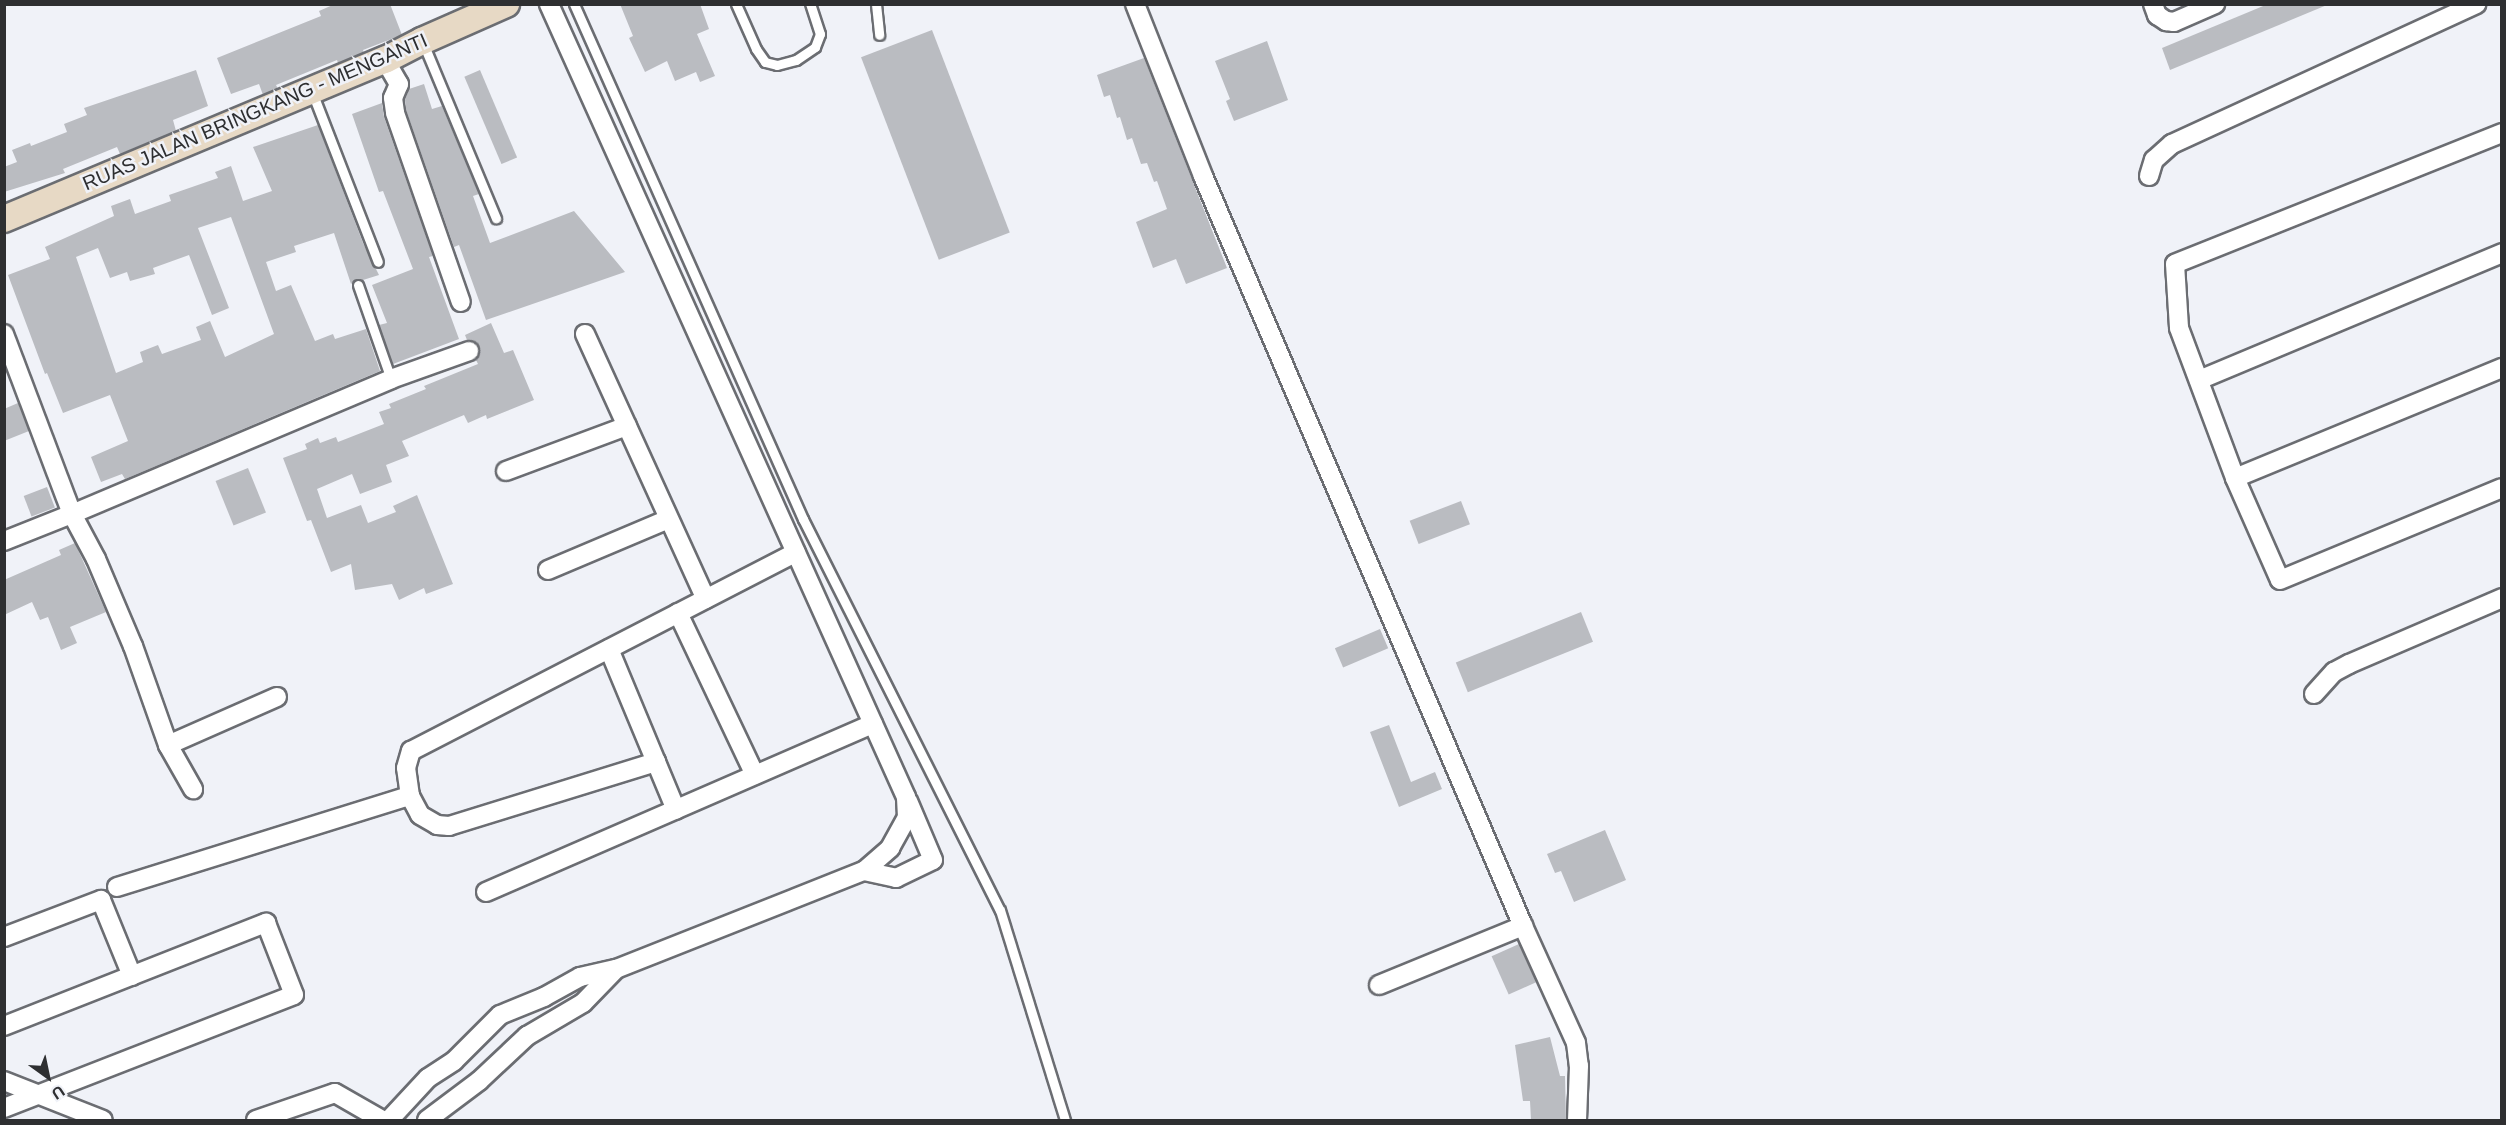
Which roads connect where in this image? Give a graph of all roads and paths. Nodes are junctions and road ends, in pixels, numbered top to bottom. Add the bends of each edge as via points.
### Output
1 (506, 4) edge
2 (549, 4) edge
3 (574, 4) edge
4 (736, 4) edge
5 (810, 4) edge
6 (876, 4) edge
7 (1135, 4) edge
8 (2152, 4) edge
9 (2215, 4) edge
10 (2476, 4) edge
11 (879, 35) dead end
12 (422, 40) junction
13 (385, 60) junction
14 (312, 90) junction
15 (2502, 133) edge
16 (2149, 176) dead end
17 (496, 218) dead end
18 (4, 219) edge
19 (2502, 253) edge
20 (378, 262) dead end
21 (357, 285) dead end
22 (461, 302) dead end
23 (4, 334) edge
24 (585, 334) dead end
25 (468, 351) dead end
26 (2502, 368) edge
27 (391, 379) junction
28 (2199, 380) junction
29 (627, 426) junction
30 (506, 471) dead end
31 (2235, 478) junction
32 (2502, 488) edge
33 (72, 514) junction
34 (669, 519) junction
35 (4, 541) edge
36 (796, 552) junction
37 (548, 570) dead end
38 (2502, 598) edge
39 (706, 599) junction
40 (678, 613) junction
41 (609, 649) junction
42 (2314, 694) dead end
43 (277, 697) dead end
44 (873, 724) junction
45 (168, 745) junction
46 (656, 762) junction
47 (755, 775) junction
48 (193, 789) dead end
49 (410, 796) junction
50 (906, 797) junction
51 (676, 810) junction
52 (864, 871) junction
53 (117, 887) dead end
54 (486, 892) dead end
55 (1523, 926) junction
56 (4, 937) edge
57 (616, 969) junction
58 (132, 976) junction
59 (1379, 986) dead end
60 (4, 1026) edge
61 (454, 1061) junction
62 (4, 1081) edge
63 (479, 1081) junction
64 (39, 1095) junction
65 (4, 1108) edge
66 (103, 1120) edge
67 (256, 1120) edge
68 (382, 1120) edge
69 (389, 1120) edge
70 (427, 1120) edge
71 (1065, 1120) edge
72 (1577, 1120) edge

1 - 12 main road, RUAS JALAN BRINGKANG - MENGANTI
2 - 36 street
3 - 71 lane via 803,519 1000,910
4 - 5 lane via 756,49 765,62 777,65 796,60 815,47 820,34
6 - 11 lane
7 - 55 street via 1203,176
8 - 9 street via 2157,15 2174,22
10 - 16 street via 2172,144 2154,160
12 - 13 main road, RUAS JALAN BRINGKANG - MENGANTI
12 - 17 lane
13 - 14 main road, RUAS JALAN BRINGKANG - MENGANTI
13 - 22 street via 399,84 393,99 395,113
14 - 18 main road, RUAS JALAN BRINGKANG - MENGANTI
14 - 20 lane
15 - 28 street via 2175,264 2179,328
19 - 28 street
21 - 27 lane
23 - 33 street
24 - 29 street
25 - 27 street
26 - 31 street
27 - 33 street
28 - 31 street
29 - 30 street
29 - 34 street
31 - 32 street via 2280,580
33 - 35 street
33 - 45 street via 133,646
34 - 37 street
34 - 39 street
36 - 39 street
36 - 44 street
38 - 42 street via 2349,664 2334,672
39 - 40 street
40 - 41 street
40 - 47 street
41 - 46 street
41 - 49 street via 411,751 406,768
43 - 45 street
44 - 47 street
44 - 50 street
45 - 48 street
46 - 49 street via 449,826 437,825 420,815
46 - 51 street
47 - 51 street
49 - 53 street
50 - 52 street via 906,817 890,848
50 - 52 street via 933,860 896,878
51 - 54 street
52 - 57 street
55 - 59 street
55 - 72 street via 1576,1043 1580,1066
56 - 58 street via 101,900
57 - 61 street via 580,977 500,1015
57 - 63 street via 583,1004 527,1036
58 - 60 street
58 - 64 street via 266,923 294,994
61 - 63 street
61 - 69 street via 428,1078
62 - 64 street
63 - 70 street
64 - 65 street
64 - 66 street
67 - 68 street via 335,1093

